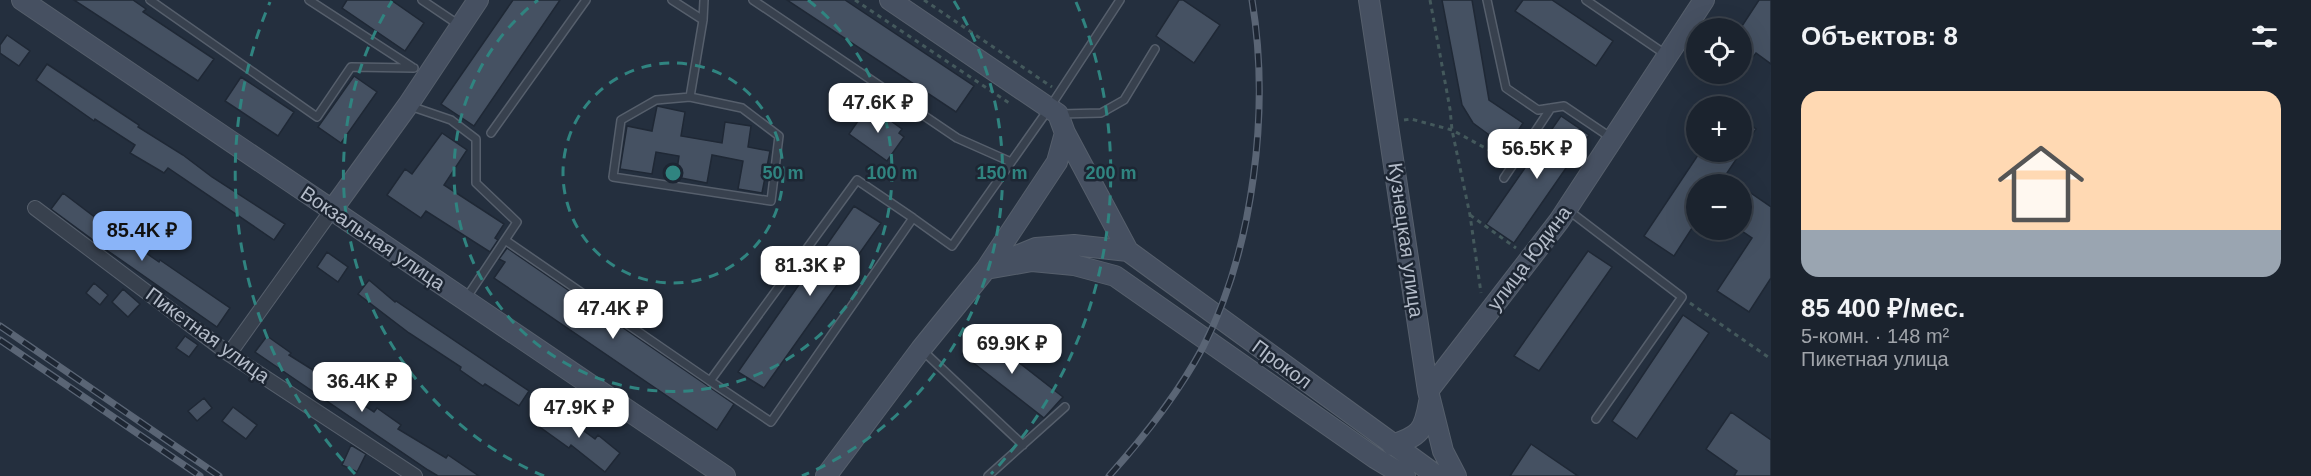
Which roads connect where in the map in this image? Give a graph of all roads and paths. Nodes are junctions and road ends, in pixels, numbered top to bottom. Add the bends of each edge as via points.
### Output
1 (22, 0) edge
2 (150, 0) edge
3 (309, 0) edge
4 (422, 0) edge
5 (478, 0) edge
6 (586, 0) edge
7 (672, 0) edge
8 (704, 0) edge
9 (753, 0) edge
10 (855, 0) edge
11 (890, 0) edge
12 (924, 0) edge
13 (1120, 0) edge
14 (1369, 0) edge
15 (1430, 0) edge
16 (1486, 0) edge
17 (1586, 0) edge
18 (1704, 0) edge
19 (703, 20) junction
20 (461, 27) junction
21 (1155, 49) dead end
22 (1667, 55) junction
23 (421, 72) junction
24 (690, 98) junction
25 (1056, 104) junction
26 (408, 105) junction
27 (1011, 105) dead end
28 (1551, 108) junction
29 (1388, 123) junction
30 (1452, 130) junction
31 (491, 133) dead end
32 (1065, 133) junction
33 (1612, 139) junction
34 (1521, 152) junction
35 (1011, 162) junction
36 (1504, 178) dead end
37 (35, 208) dead end
38 (1566, 209) junction
39 (332, 210) junction
40 (1470, 215) junction
41 (913, 218) junction
42 (505, 240) junction
43 (1516, 248) dead end
44 (1128, 251) junction
45 (986, 268) junction
46 (1482, 296) dead end
47 (1682, 297) junction
48 (465, 300) junction
49 (921, 350) junction
50 (229, 354) junction
51 (1771, 359) edge
52 (710, 381) junction
53 (1429, 395) junction
54 (1065, 407) dead end
55 (1596, 419) dead end
56 (1023, 445) junction
57 (1392, 445) junction
58 (415, 476) edge
59 (725, 476) edge
60 (826, 476) edge
61 (988, 476) edge
62 (1405, 476) edge
63 (1437, 476) edge
64 (1456, 476) edge

1 - 39 main road, Вокзальная улица
2 - 23 lane via 317,117 351,67
3 - 23 lane
4 - 20 lane
5 - 20 main road
6 - 31 lane
7 - 19 lane
8 - 19 lane
9 - 35 lane via 957,138
10 - 27 path
11 - 25 main road
12 - 25 path
13 - 25 lane
14 - 29 main road, Кузнецкая улица
15 - 30 path
16 - 28 lane via 1506,88 1538,110
17 - 22 lane
18 - 22 main road, улица Юдина
19 - 24 lane
20 - 23 main road
21 - 25 lane via 1124,100 1101,113
22 - 33 main road, улица Юдина
23 - 26 main road
24 - 24 lane via 656,100 621,120 613,177 771,201 779,136 742,108
25 - 32 main road
25 - 35 lane
26 - 39 main road
26 - 42 lane via 451,120 476,139 476,183 517,222
28 - 33 lane via 1564,106
28 - 34 lane
29 - 30 path via 1411,119
29 - 53 main road, Кузнецкая улица
30 - 34 path via 1502,157
30 - 40 path
32 - 44 main road
32 - 45 main road via 1057,162
33 - 38 main road, улица Юдина
34 - 36 lane
35 - 41 lane via 952,246
37 - 50 street, Пикетная улица
38 - 47 lane
38 - 53 main road, улица Юдина
39 - 48 main road, Вокзальная улица
39 - 50 street
40 - 43 path
40 - 46 path
41 - 52 lane via 857,180
41 - 52 lane via 771,422
42 - 48 lane
42 - 52 lane
44 - 45 main road via 1074,245 1035,248
44 - 57 main road, Прокол
45 - 49 main road
45 - 62 main road via 1032,261 1074,265 1115,276
47 - 51 path
47 - 55 lane
48 - 59 main road, Вокзальная улица
49 - 56 lane
49 - 60 main road
50 - 58 street, Пикетная улица
53 - 57 main road via 1426,422 1415,438
53 - 64 main road, Кузнецкая улица via 1443,451
54 - 56 lane
56 - 61 lane
57 - 63 main road, Прокол

